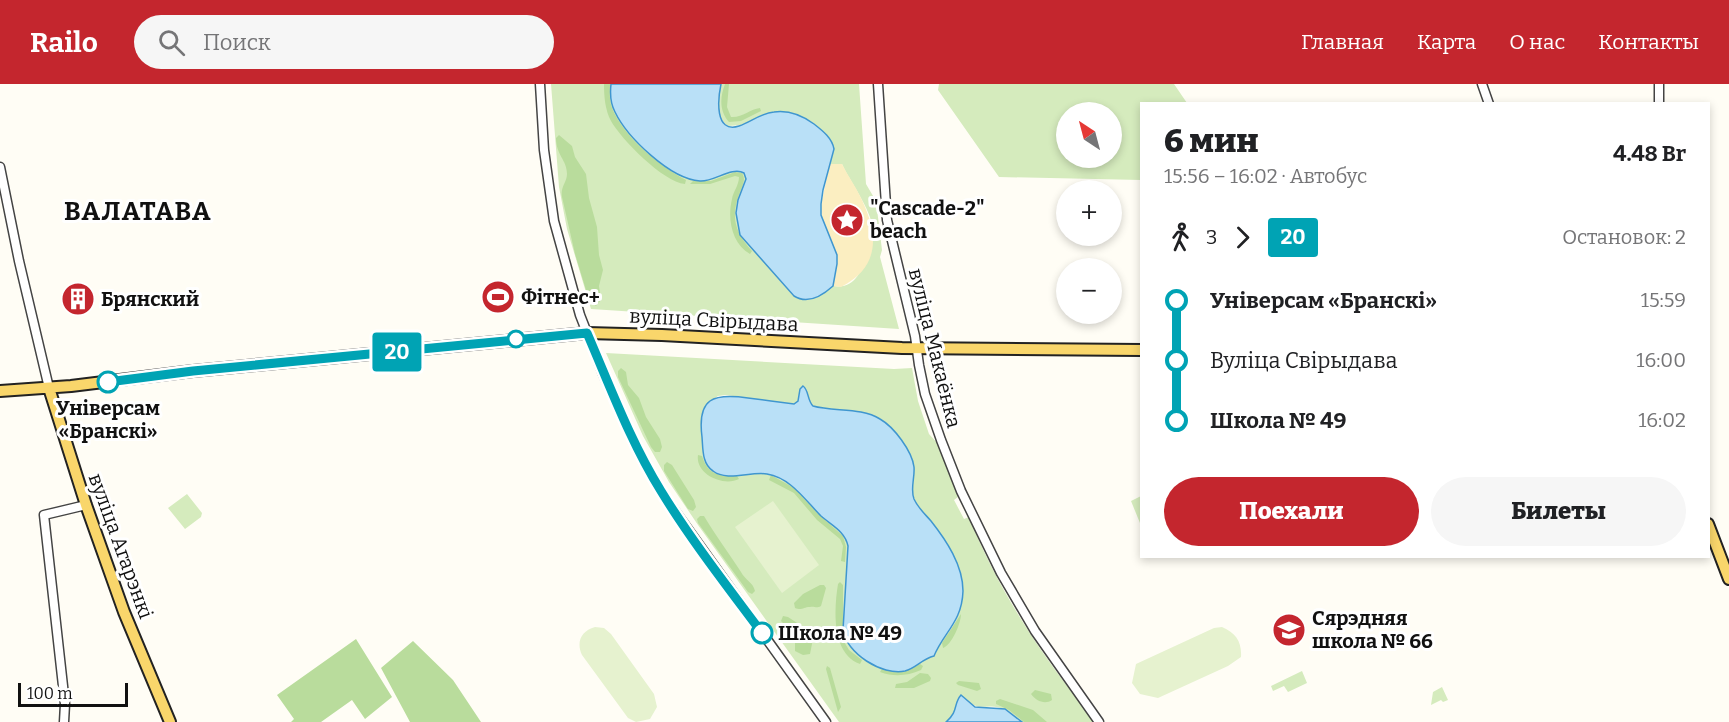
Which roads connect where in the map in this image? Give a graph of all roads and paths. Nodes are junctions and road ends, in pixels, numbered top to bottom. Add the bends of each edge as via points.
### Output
1 (540, 84) edge
2 (878, 84) edge
3 (1482, 84) edge
4 (1659, 84) edge
5 (1488, 102) edge
6 (1659, 102) edge
7 (0, 167) edge
8 (587, 333) junction
9 (918, 348) junction
10 (1140, 350) edge
11 (49, 388) junction
12 (0, 391) edge
13 (86, 505) junction
14 (1710, 529) edge
15 (1729, 579) edge
16 (64, 722) edge
17 (170, 722) edge
18 (826, 722) edge
19 (1099, 722) edge

1 - 8 street via 554,221
2 - 9 street, вуліца Макаёнка via 887,220
3 - 5 street
4 - 6 street
7 - 11 street, вуліца Агарэнкі
8 - 9 main road, вуліца Свірыдава
8 - 11 main road, вуліца Свірыдава
8 - 18 street via 607,385 660,490
9 - 10 main road, вуліца Свірыдава
9 - 19 street, вуліца Макаёнка via 925,394 983,538 1035,631
11 - 12 main road, вуліца Свірыдава
11 - 13 main road, вуліца Агарэнкі
13 - 16 street via 44,515
13 - 17 main road, вуліца Агарэнкі via 124,612
14 - 15 main road

